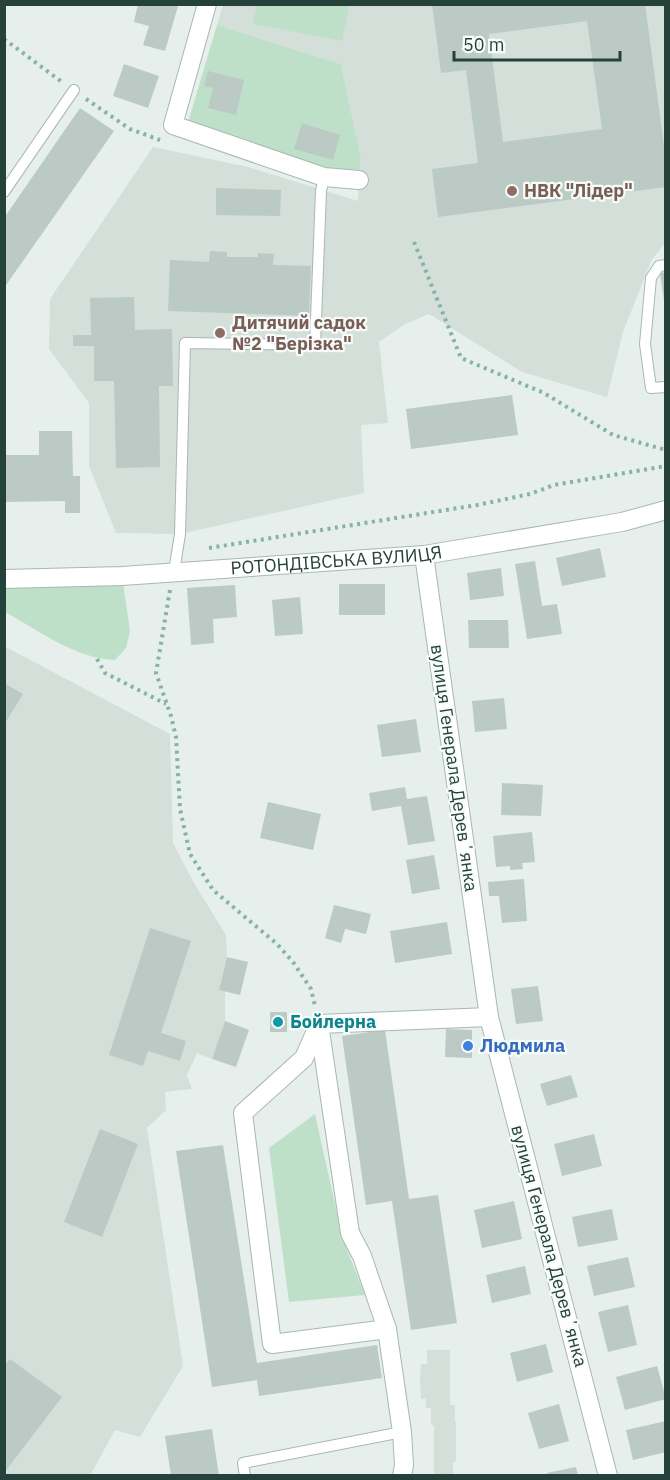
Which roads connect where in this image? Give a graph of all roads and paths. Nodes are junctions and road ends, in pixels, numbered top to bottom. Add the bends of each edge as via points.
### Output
1 (207, 4) edge
2 (74, 90) dead end
3 (324, 177) junction
4 (359, 180) dead end
5 (4, 192) edge
6 (414, 242) dead end
7 (666, 265) edge
8 (666, 387) edge
9 (666, 450) edge
10 (666, 466) edge
11 (666, 510) edge
12 (178, 553) junction
13 (424, 555) junction
14 (174, 572) junction
15 (4, 579) edge
16 (97, 659) dead end
17 (167, 704) junction
18 (489, 1017) junction
19 (319, 1024) junction
20 (387, 1329) junction
21 (402, 1432) junction
22 (245, 1476) edge
23 (402, 1476) edge
24 (608, 1476) edge

1 - 3 street via 173,125
2 - 5 lane
3 - 4 street
3 - 12 lane via 315,345 185,343
6 - 9 path via 460,358 544,393 613,435
7 - 8 lane via 659,266 651,278 645,344 651,388
10 - 12 path via 554,485 477,505
11 - 13 street, РОТОНДІВСЬКА ВУЛИЦЯ via 622,522
12 - 14 lane
13 - 14 street, РОТОНДІВСЬКА ВУЛИЦЯ
13 - 18 street, вулиця Генерала Деревʼянка
14 - 15 street, РОТОНДІВСЬКА ВУЛИЦЯ
14 - 17 path via 156,673
16 - 17 path via 105,673
17 - 19 path via 176,736 180,809 190,854 213,890 293,962 311,989
18 - 19 street
18 - 24 street, вулиця Генерала Деревʼянка
19 - 20 street via 350,1233
19 - 20 street via 304,1058 243,1113 272,1344
20 - 21 street
21 - 22 lane via 243,1463
21 - 23 street

